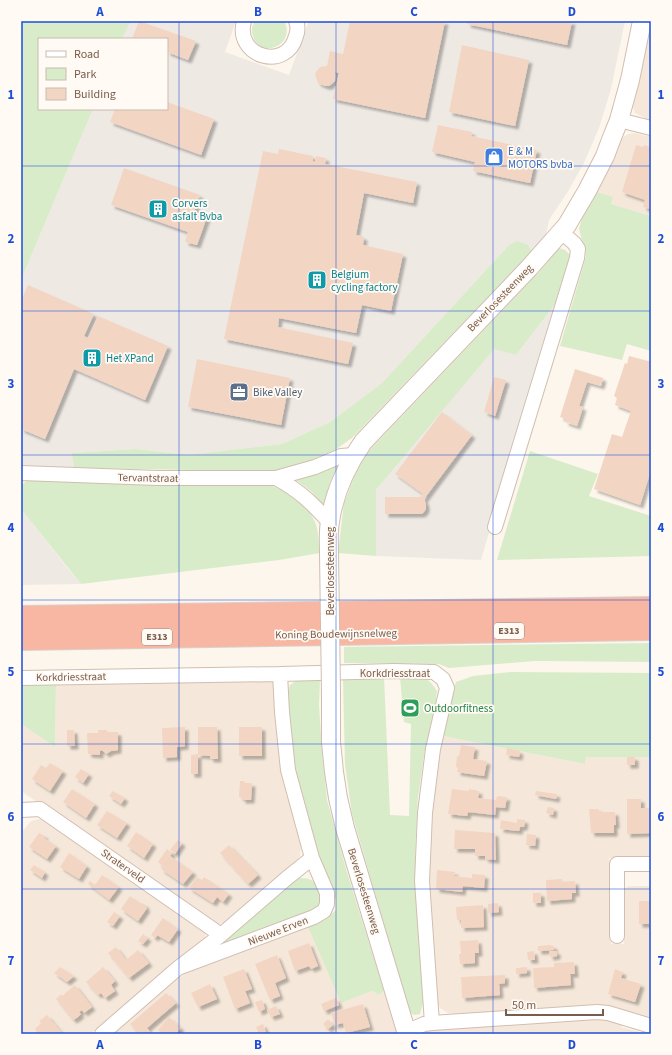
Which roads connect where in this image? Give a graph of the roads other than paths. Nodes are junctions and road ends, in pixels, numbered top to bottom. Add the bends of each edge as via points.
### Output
1 (244, 21) edge
2 (296, 21) edge
3 (642, 21) edge
4 (619, 120) junction
5 (651, 128) edge
6 (561, 232) junction
7 (354, 455) junction
8 (21, 473) edge
9 (276, 478) junction
10 (330, 523) junction
11 (495, 527) dead end
12 (651, 608) edge
13 (21, 617) edge
14 (651, 629) edge
15 (21, 638) edge
16 (280, 674) junction
17 (21, 678) edge
18 (21, 810) edge
19 (312, 858) junction
20 (651, 864) edge
21 (221, 935) junction
22 (617, 936) dead end
23 (178, 968) junction
24 (432, 1023) junction
25 (651, 1026) edge
26 (407, 1033) edge
27 (102, 1034) edge

1 - 2 street via 243,32 249,48 261,55 274,57 290,49 295,41
3 - 4 street, Beverlosesteenweg
4 - 5 street
4 - 6 street, Beverlosesteenweg via 605,156 587,191
6 - 7 street, Beverlosesteenweg via 372,432
6 - 11 street via 578,249 577,258
7 - 9 street, Tervantstraat via 341,456 315,467
7 - 10 street, Beverlosesteenweg via 336,492
8 - 9 street, Tervantstraat via 157,478
9 - 10 street via 301,494
10 - 26 street, Beverlosesteenweg, bridge via 328,553 331,742 338,798
12 - 13 highway, Koning Boudewijnsnelweg / E313
14 - 15 highway, Koning Boudewijnsnelweg / E313
16 - 17 street, Korkdriesstraat
16 - 19 street, Nieuwe Erven via 288,770
16 - 24 street, Korkdriesstraat via 434,672 443,679 447,688 433,748 425,813 422,881
18 - 21 street, Straterveld via 40,809
19 - 21 street, Nieuwe Erven
19 - 23 street, Nieuwe Erven via 327,893 324,911
20 - 22 street via 617,864
21 - 23 street, Nieuwe Erven
23 - 27 street, Nieuwe Erven
24 - 25 street via 597,1012
24 - 26 street via 424,1024

